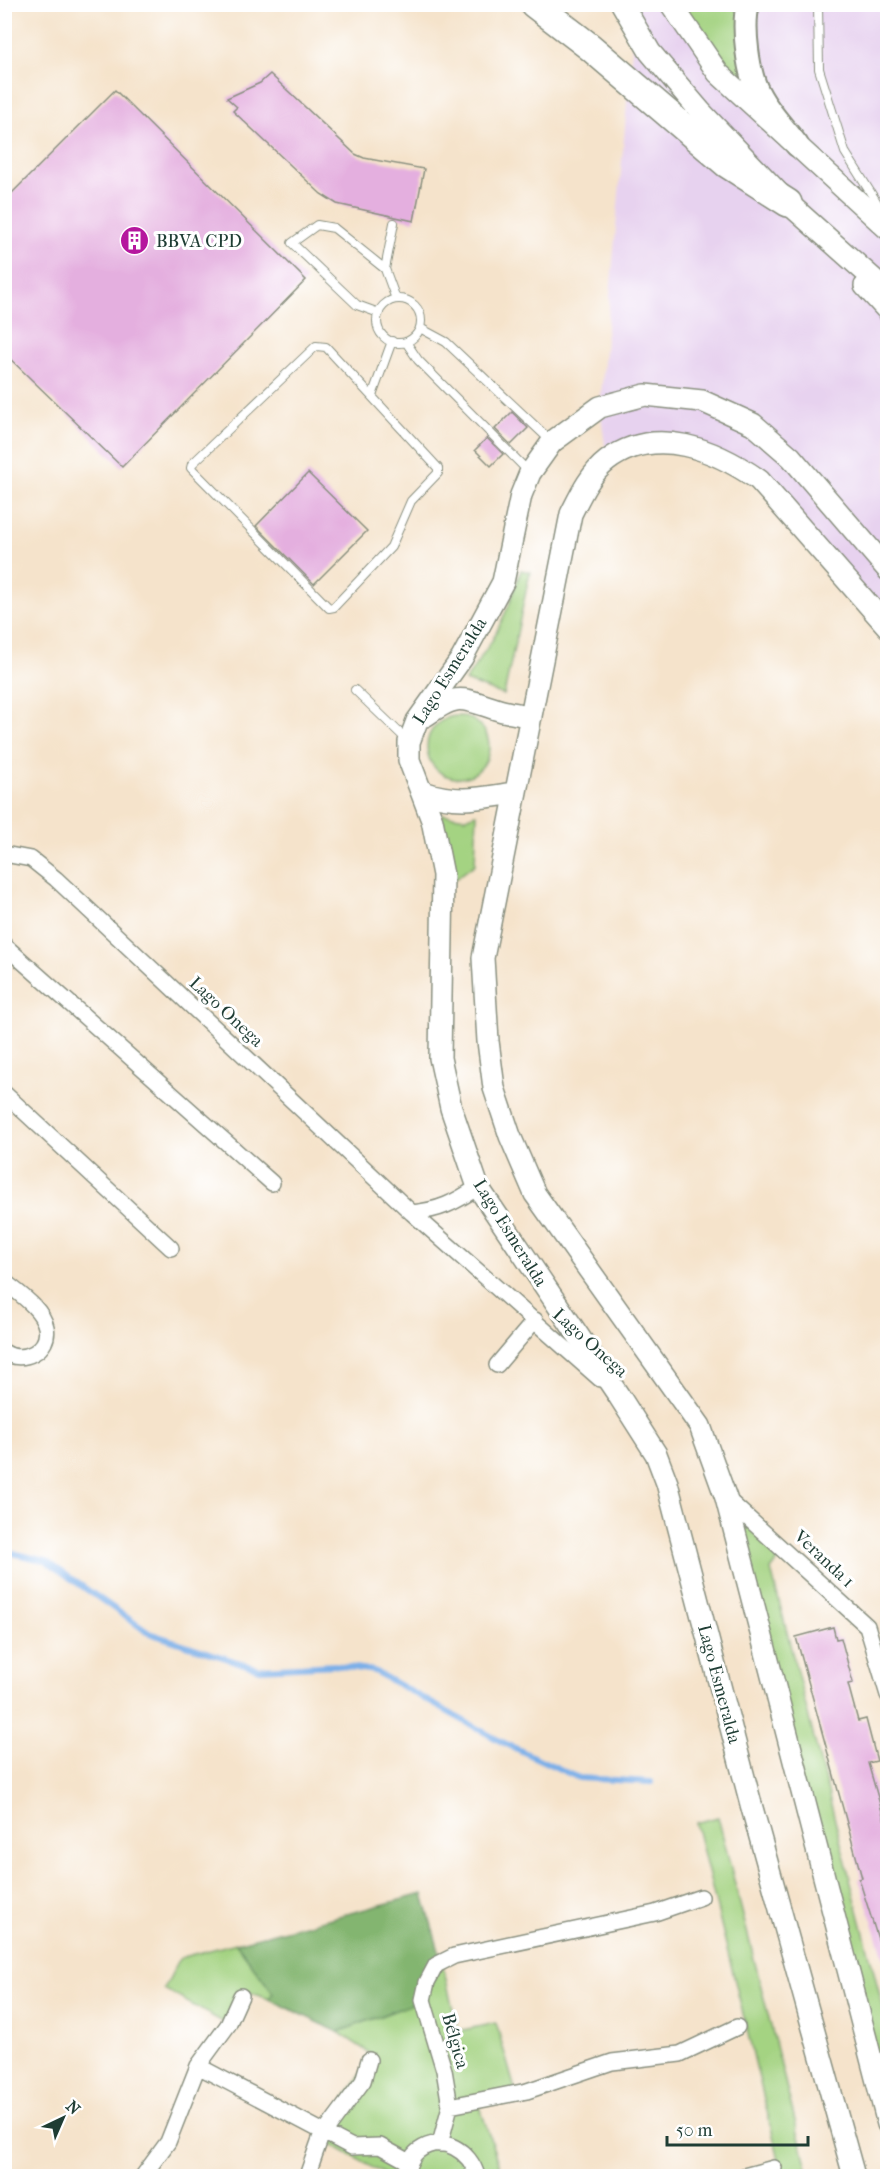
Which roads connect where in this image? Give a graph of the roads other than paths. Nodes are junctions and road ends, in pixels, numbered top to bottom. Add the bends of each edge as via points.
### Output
1 (534, 4) edge
2 (622, 4) edge
3 (671, 4) edge
4 (748, 4) edge
5 (818, 4) edge
6 (797, 145) junction
7 (788, 203) junction
8 (888, 220) edge
9 (394, 223) dead end
10 (888, 229) edge
11 (822, 235) junction
12 (385, 268) junction
13 (888, 292) edge
14 (396, 299) junction
15 (888, 311) edge
16 (379, 313) junction
17 (420, 328) junction
18 (392, 341) junction
19 (406, 342) junction
20 (372, 396) junction
21 (552, 442) junction
22 (530, 473) junction
23 (888, 570) edge
24 (888, 627) edge
25 (450, 675) junction
26 (355, 690) dead end
27 (465, 698) junction
28 (531, 717) junction
29 (417, 721) junction
30 (409, 742) junction
31 (423, 792) junction
32 (515, 793) junction
33 (4, 854) edge
34 (4, 945) edge
35 (4, 1093) edge
36 (272, 1183) dead end
37 (478, 1187) junction
38 (412, 1213) junction
39 (171, 1248) dead end
40 (4, 1281) edge
41 (535, 1320) junction
42 (4, 1352) edge
43 (497, 1365) dead end
44 (620, 1396) junction
45 (726, 1498) junction
46 (888, 1695) edge
47 (701, 1897) dead end
48 (241, 1996) dead end
49 (737, 2027) dead end
50 (369, 2060) dead end
51 (198, 2066) junction
52 (450, 2106) junction
53 (888, 2124) edge
54 (325, 2132) junction
55 (440, 2144) junction
56 (774, 2168) dead end
57 (407, 2169) edge
58 (143, 2176) edge
59 (307, 2176) edge
60 (477, 2176) edge
61 (744, 2176) edge
62 (854, 2176) edge

1 - 7 highway via 727,164
2 - 7 street via 650,52
3 - 6 street via 718,74
4 - 6 main road via 745,17 749,56 759,95
5 - 8 lane via 819,69 845,152
6 - 10 street
7 - 11 street
9 - 12 lane
11 - 13 street
11 - 15 street
12 - 14 lane
12 - 16 lane via 334,228 317,225 292,243 357,305
14 - 16 lane
14 - 17 lane via 416,307 422,321
16 - 18 lane via 378,327
17 - 19 lane
17 - 21 lane via 446,342
18 - 19 lane
18 - 20 lane
19 - 22 lane via 418,360
20 - 20 lane via 438,468 438,473 411,501 391,547 329,608 191,468 316,346 326,347
21 - 22 street, Lago Esmeralda
21 - 23 street, Lago Esmeralda via 600,407 645,395 702,401 753,424 791,458
22 - 25 street, Lago Esmeralda via 521,495 503,582
24 - 28 street via 759,480 730,461 695,447 640,444 607,461 583,490 571,514
25 - 27 street
25 - 29 street, Lago Esmeralda
26 - 30 lane
27 - 28 street
27 - 29 street via 453,700
28 - 32 street
29 - 30 street, Lago Esmeralda
30 - 31 street, Lago Esmeralda via 409,760
31 - 32 street via 462,801
31 - 37 street, Lago Esmeralda via 443,875 440,1058 450,1108
32 - 45 street via 483,958 494,1088 535,1194 694,1417
33 - 38 street, Lago Onega via 31,859 56,879
34 - 36 street
35 - 39 street
37 - 38 street via 436,1211
37 - 44 street, Lago Esmeralda
38 - 41 street, Lago Onega
40 - 42 street via 39,1313 46,1328 44,1343 35,1353 21,1358
41 - 43 street, Lago Onega
41 - 44 street, Lago Onega
44 - 62 street, Lago Esmeralda via 656,1454 667,1483
45 - 46 street, Veranda 1 via 867,1626
45 - 53 street
47 - 52 street, Bélgica via 655,1913 454,1956 436,1965 423,2000 444,2070
48 - 51 street via 228,2025
49 - 52 street via 680,2054 612,2062 527,2091
50 - 54 street via 363,2081
51 - 54 street
51 - 58 street via 168,2142
52 - 55 street
54 - 57 street via 352,2147 380,2146
54 - 59 street
55 - 57 street via 417,2152
55 - 60 street via 459,2149 473,2162
56 - 61 street

